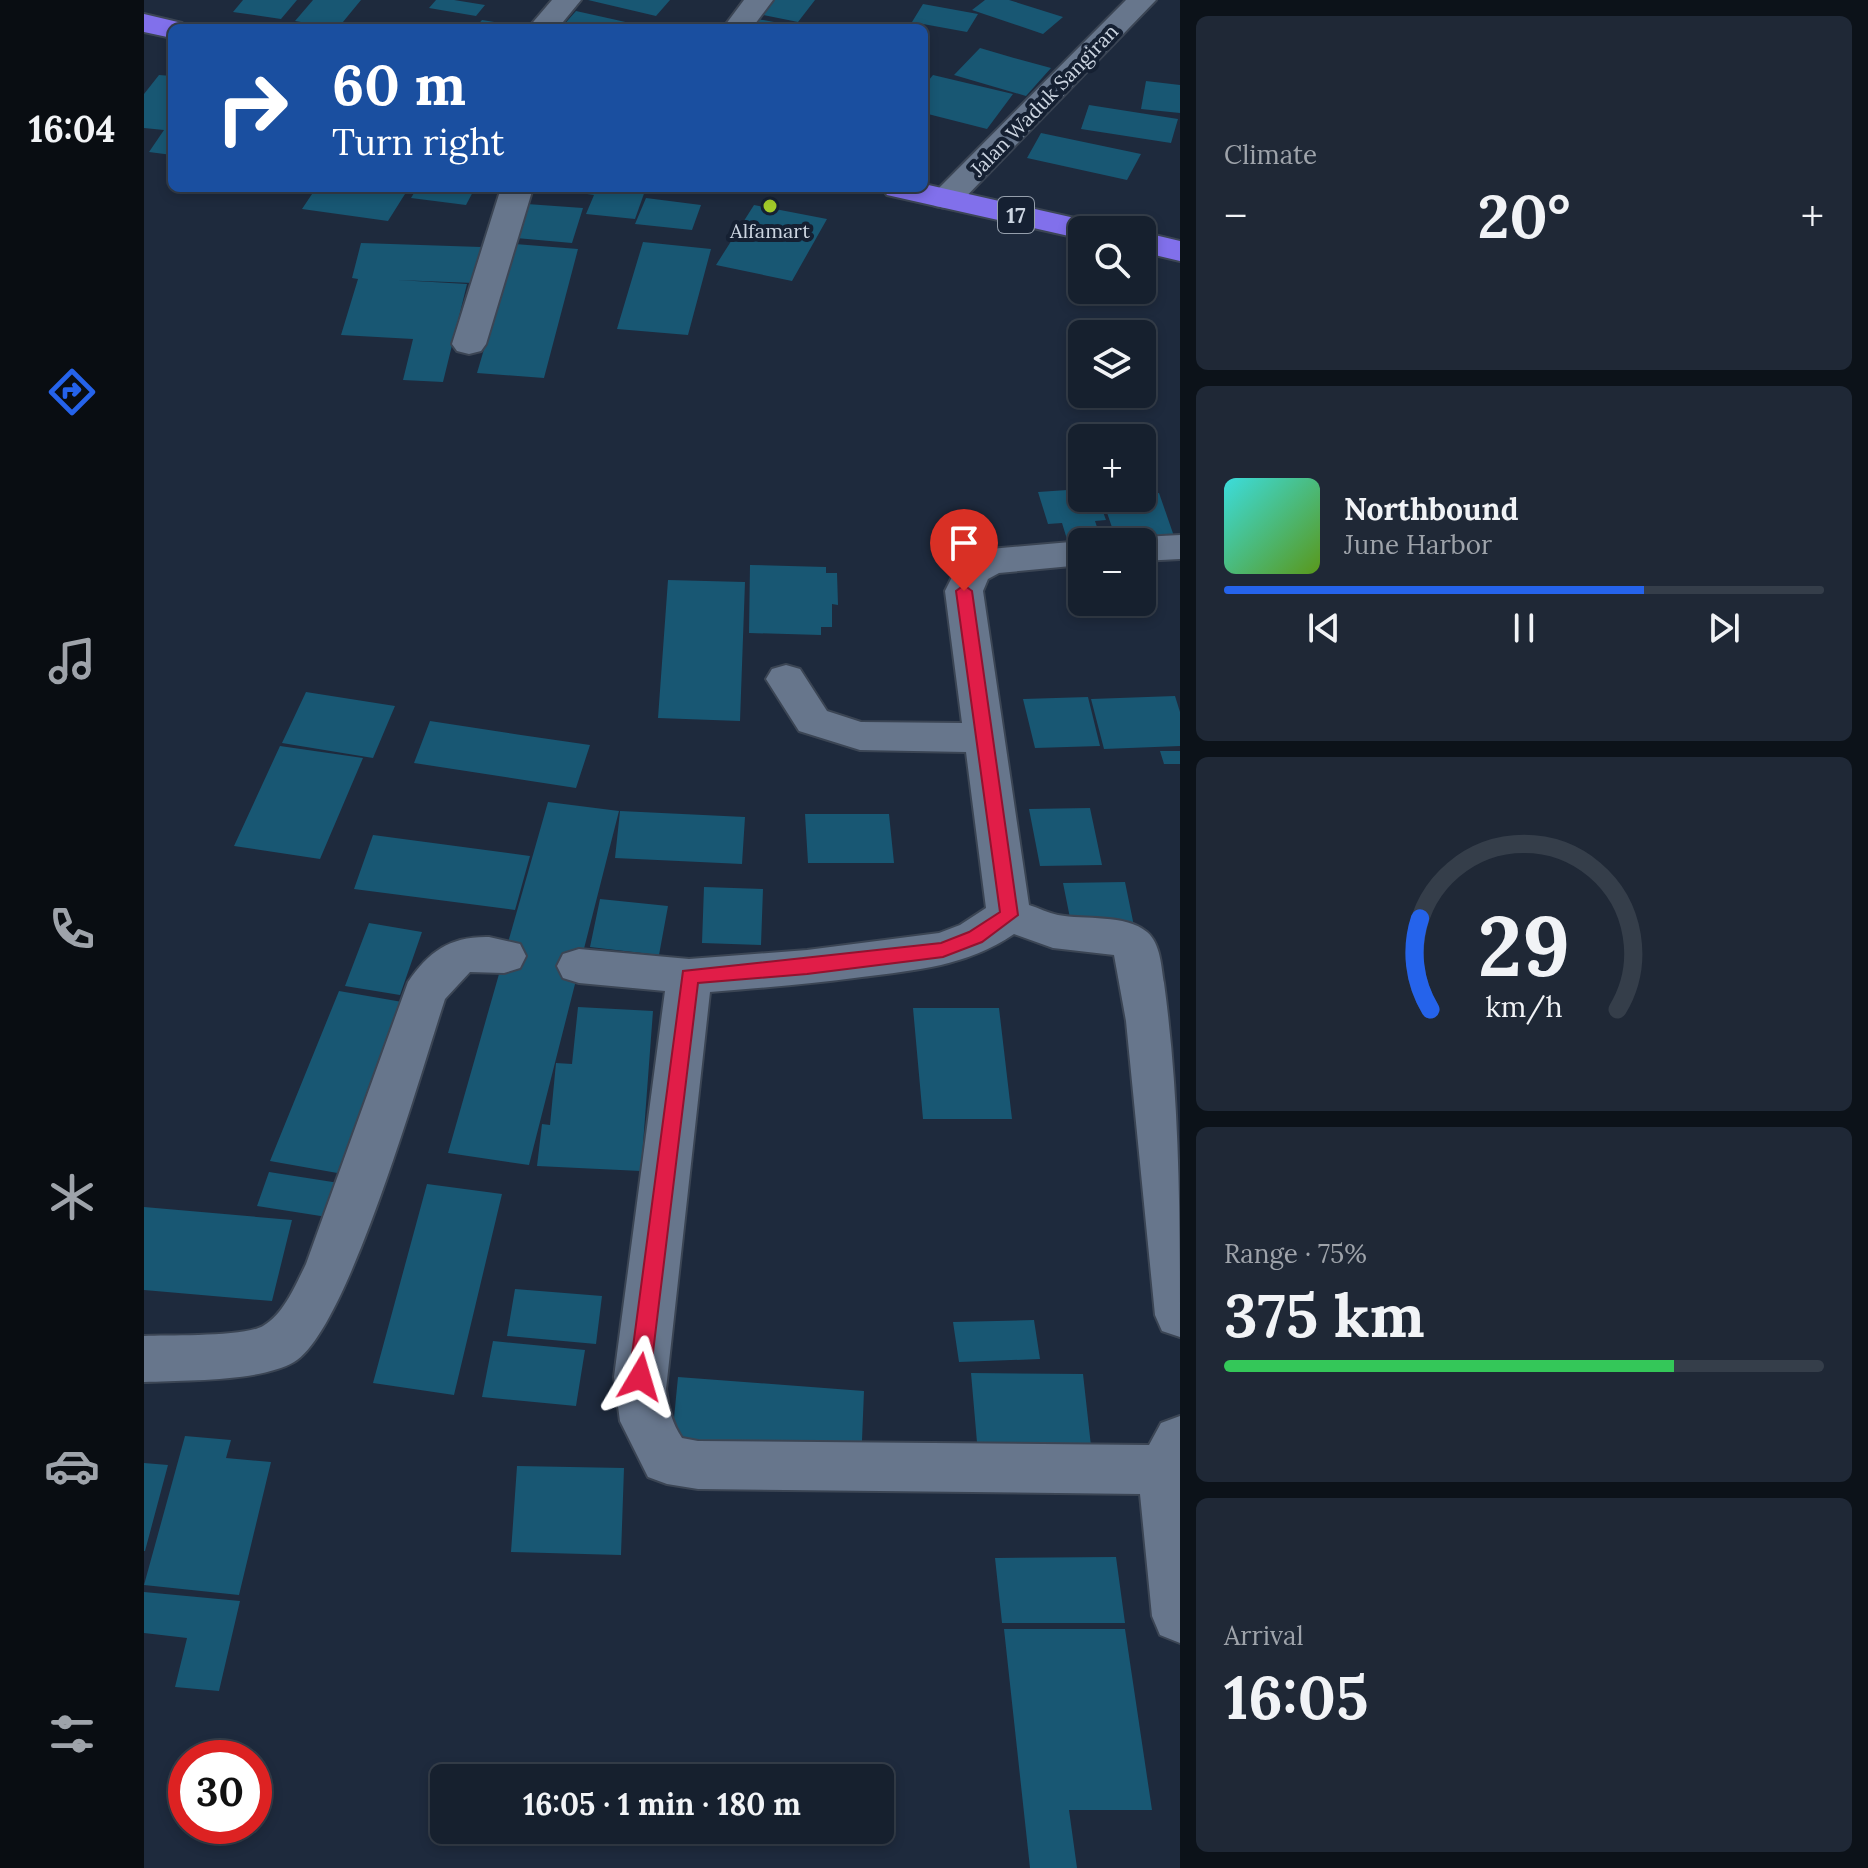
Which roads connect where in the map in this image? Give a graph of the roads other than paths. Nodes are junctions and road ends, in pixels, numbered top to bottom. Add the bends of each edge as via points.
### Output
1 (567, 0) edge
2 (759, 0) edge
3 (1142, 0) edge
4 (144, 23) edge
5 (546, 24) edge
6 (740, 24) edge
7 (168, 28) edge
8 (516, 192) edge
9 (915, 192) edge
10 (946, 199) junction
11 (1068, 226) edge
12 (1156, 245) edge
13 (1180, 251) edge
14 (469, 344) dead end
15 (1180, 547) edge
16 (1156, 548) edge
17 (1068, 554) edge
18 (786, 679) dead end
19 (984, 738) junction
20 (1009, 915) junction
21 (504, 956) dead end
22 (579, 966) dead end
23 (689, 976) junction
24 (1180, 1315) edge
25 (144, 1359) edge
26 (1172, 1455) edge
27 (1180, 1616) edge

1 - 5 street
2 - 6 street
3 - 10 street, Jalan Waduk Sangiran
4 - 7 highway
8 - 14 street
9 - 10 highway, 17
10 - 11 highway, 17
12 - 13 highway
15 - 16 street
17 - 19 street via 990,561 972,572 964,591
18 - 19 street via 813,721 860,736
19 - 20 street
20 - 23 street via 943,950
20 - 24 street via 1053,931 1126,940 1135,947 1149,1021
21 - 25 street via 457,956 424,994 330,1266 307,1313 278,1345 237,1354
22 - 23 street
23 - 26 street via 640,1377 640,1406 650,1437 667,1460 698,1465
26 - 27 street

